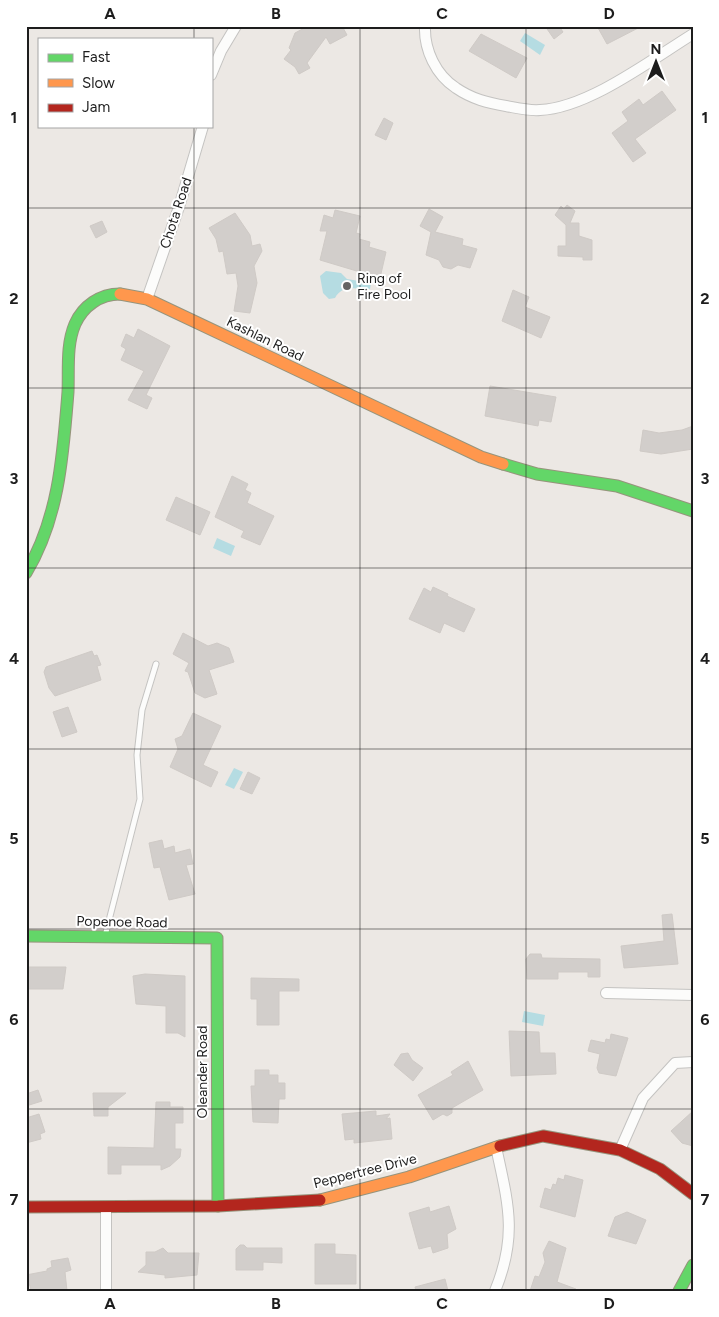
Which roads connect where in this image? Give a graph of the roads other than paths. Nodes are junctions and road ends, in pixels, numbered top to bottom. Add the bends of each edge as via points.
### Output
1 (236, 26) edge
2 (425, 26) edge
3 (693, 34) edge
4 (212, 73) edge
5 (202, 128) edge
6 (147, 299) junction
7 (693, 512) edge
8 (26, 573) edge
9 (156, 664) dead end
10 (26, 936) edge
11 (105, 937) junction
12 (217, 938) joint
13 (606, 993) dead end
14 (693, 995) edge
15 (693, 1062) edge
16 (496, 1146) junction
17 (620, 1150) junction
18 (693, 1194) edge
19 (26, 1206) edge
20 (218, 1206) junction
21 (106, 1208) junction
22 (693, 1265) edge
23 (106, 1291) edge
24 (495, 1291) edge
25 (679, 1291) edge

1 - 4 street
2 - 3 street via 430,55 452,86 480,101 528,110 555,108 581,100
5 - 6 street, Chota Road
6 - 7 street, Kashlan Road via 481,457 537,474 617,486
6 - 8 street, Kashlan Road via 130,293 105,296 87,307 75,323 65,433 52,516 39,554
9 - 11 lane via 142,710 137,755 140,799
10 - 11 street, Popenoe Road
11 - 12 street, Popenoe Road
12 - 20 street, Oleander Road
13 - 14 street
15 - 17 street via 675,1063 643,1098
16 - 17 street, Peppertree Drive via 543,1136
16 - 20 street, Peppertree Drive via 409,1177 319,1200
16 - 24 street via 509,1210 509,1248
17 - 18 street, Peppertree Drive via 660,1169
19 - 21 street, Peppertree Drive
20 - 21 street, Peppertree Drive
21 - 23 street
22 - 25 street

